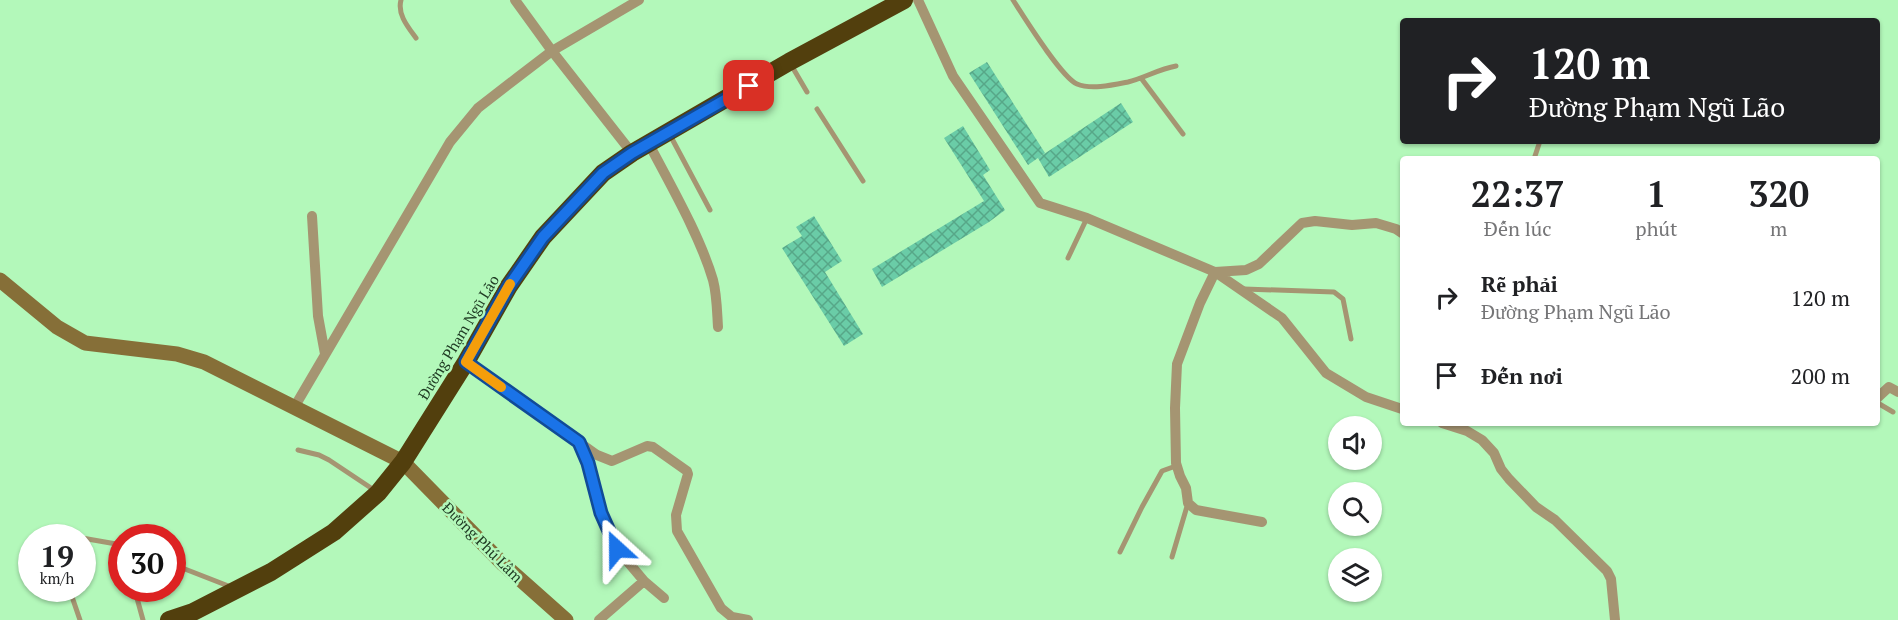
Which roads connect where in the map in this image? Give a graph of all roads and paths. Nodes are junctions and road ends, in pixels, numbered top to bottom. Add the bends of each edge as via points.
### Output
1 (401, 0) edge
2 (516, 0) edge
3 (639, 0) edge
4 (904, 0) edge
5 (918, 0) edge
6 (1013, 0) edge
7 (416, 38) dead end
8 (552, 51) junction
9 (789, 62) junction
10 (1176, 66) dead end
11 (1141, 78) junction
12 (807, 92) dead end
13 (817, 109) dead end
14 (669, 133) junction
15 (1183, 134) dead end
16 (649, 144) junction
17 (632, 153) junction
18 (863, 182) dead end
19 (710, 210) dead end
20 (312, 216) dead end
21 (1087, 218) junction
22 (1400, 232) edge
23 (1068, 258) dead end
24 (1215, 272) junction
25 (0, 280) edge
26 (1239, 289) junction
27 (718, 327) dead end
28 (1351, 339) dead end
29 (325, 354) junction
30 (466, 362) junction
31 (1898, 392) edge
32 (1880, 397) edge
33 (1880, 404) edge
34 (295, 406) junction
35 (1400, 408) edge
36 (1893, 412) dead end
37 (1451, 426) edge
38 (579, 442) junction
39 (298, 450) dead end
40 (403, 462) junction
41 (1178, 469) junction
42 (378, 493) junction
43 (1188, 503) junction
44 (1262, 522) dead end
45 (1120, 552) dead end
46 (1172, 557) dead end
47 (186, 570) edge
48 (644, 581) junction
49 (238, 590) junction
50 (664, 598) dead end
51 (74, 602) edge
52 (138, 602) edge
53 (731, 619) edge
54 (80, 620) edge
55 (143, 620) edge
56 (169, 620) edge
57 (566, 620) edge
58 (599, 620) edge
59 (748, 620) edge
60 (1615, 620) edge

1 - 7 lane via 401,14
2 - 8 street
3 - 8 street
4 - 9 highway, Đường Phạm Ngũ Lão
5 - 21 street via 953,76 1040,203
6 - 11 lane via 1063,73 1077,84 1095,86
8 - 17 street
8 - 29 street via 478,108 450,142
9 - 12 lane
9 - 14 highway, Đường Phạm Ngũ Lão
10 - 11 lane
11 - 15 lane
13 - 18 lane
14 - 16 highway, Đường Phạm Ngũ Lão
14 - 19 lane
16 - 17 highway, Đường Phạm Ngũ Lão
16 - 27 street via 707,262 714,283
17 - 30 highway, Đường Phạm Ngũ Lão via 603,173 543,237 509,286
20 - 29 street via 318,316
21 - 23 lane
21 - 24 street
22 - 24 street via 1376,223 1302,223 1258,264 1246,270
24 - 26 street
24 - 41 street via 1177,364 1174,408
25 - 34 street, Đường Phú Lâm via 57,327 85,343 177,354 204,362
26 - 28 lane via 1334,292 1343,299
26 - 35 street via 1282,318 1326,373 1365,397
29 - 34 street
30 - 38 street
30 - 40 highway, Đường Phạm Ngũ Lão
31 - 32 street via 1889,387
33 - 36 lane
34 - 40 street, Đường Phú Lâm
37 - 60 street via 1482,440 1509,479 1607,571
38 - 48 street via 601,513 617,549
38 - 53 street via 612,461 653,447 687,471 676,515 677,531
39 - 42 lane via 319,455
40 - 42 highway, Đường Phạm Ngũ Lão
40 - 57 street, Đường Phú Lâm via 503,564
41 - 43 street
41 - 45 lane via 1162,471
42 - 49 highway, Đường Phạm Ngũ Lão via 334,532
43 - 44 street via 1196,510
43 - 46 lane
47 - 49 lane
48 - 50 street
48 - 58 street
49 - 56 highway, Đường Phạm Ngũ Lão
51 - 54 lane
52 - 55 lane
53 - 59 street

